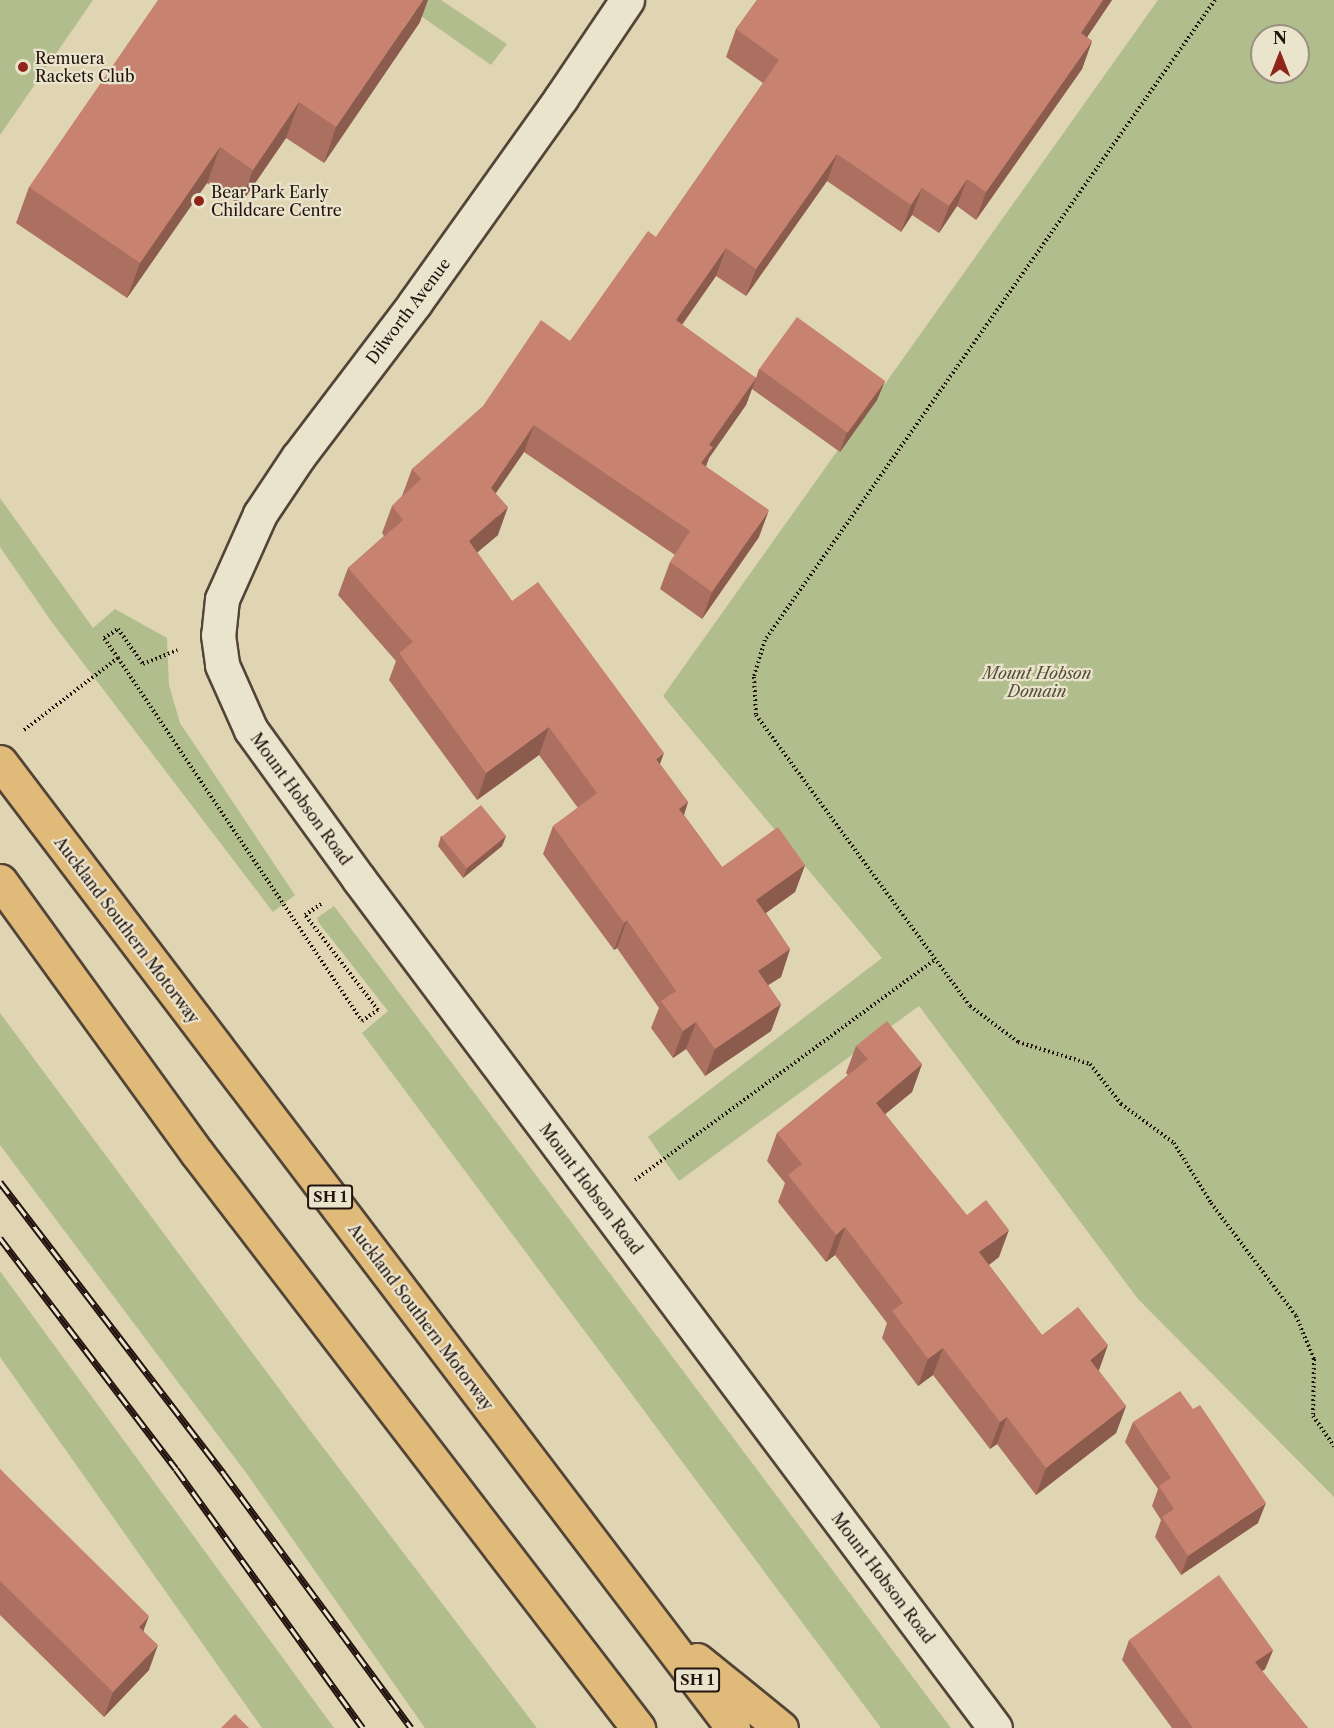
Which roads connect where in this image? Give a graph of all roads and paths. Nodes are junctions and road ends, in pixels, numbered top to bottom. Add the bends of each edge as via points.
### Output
1 (627, 0) edge
2 (1215, 0) edge
3 (218, 635) joint
4 (118, 658) junction
5 (150, 659) dead end
6 (18, 735) dead end
7 (0, 762) edge
8 (0, 881) edge
9 (314, 926) dead end
10 (934, 960) junction
11 (602, 1204) junction
12 (1334, 1446) edge
13 (660, 1632) junction
14 (638, 1728) edge
15 (733, 1728) edge
16 (781, 1728) edge
17 (995, 1728) edge

1 - 3 street, Dilworth Avenue via 415,303 298,457 260,514 222,599
2 - 10 path via 765,640 754,677 756,716
3 - 11 street, Mount Hobson Road via 222,665 251,730
4 - 5 path via 104,638 118,629 143,664
4 - 6 path
4 - 9 path via 362,1021 378,1010
7 - 13 highway, Auckland Southern Motorway / SH 1
8 - 14 highway via 197,1153
10 - 11 path
10 - 12 path via 970,1006 1018,1042 1090,1064 1121,1104 1174,1143 1210,1203 1296,1316 1314,1359 1313,1416
11 - 17 street, Mount Hobson Road
13 - 15 highway, Auckland Southern Motorway / SH 1
13 - 16 highway

